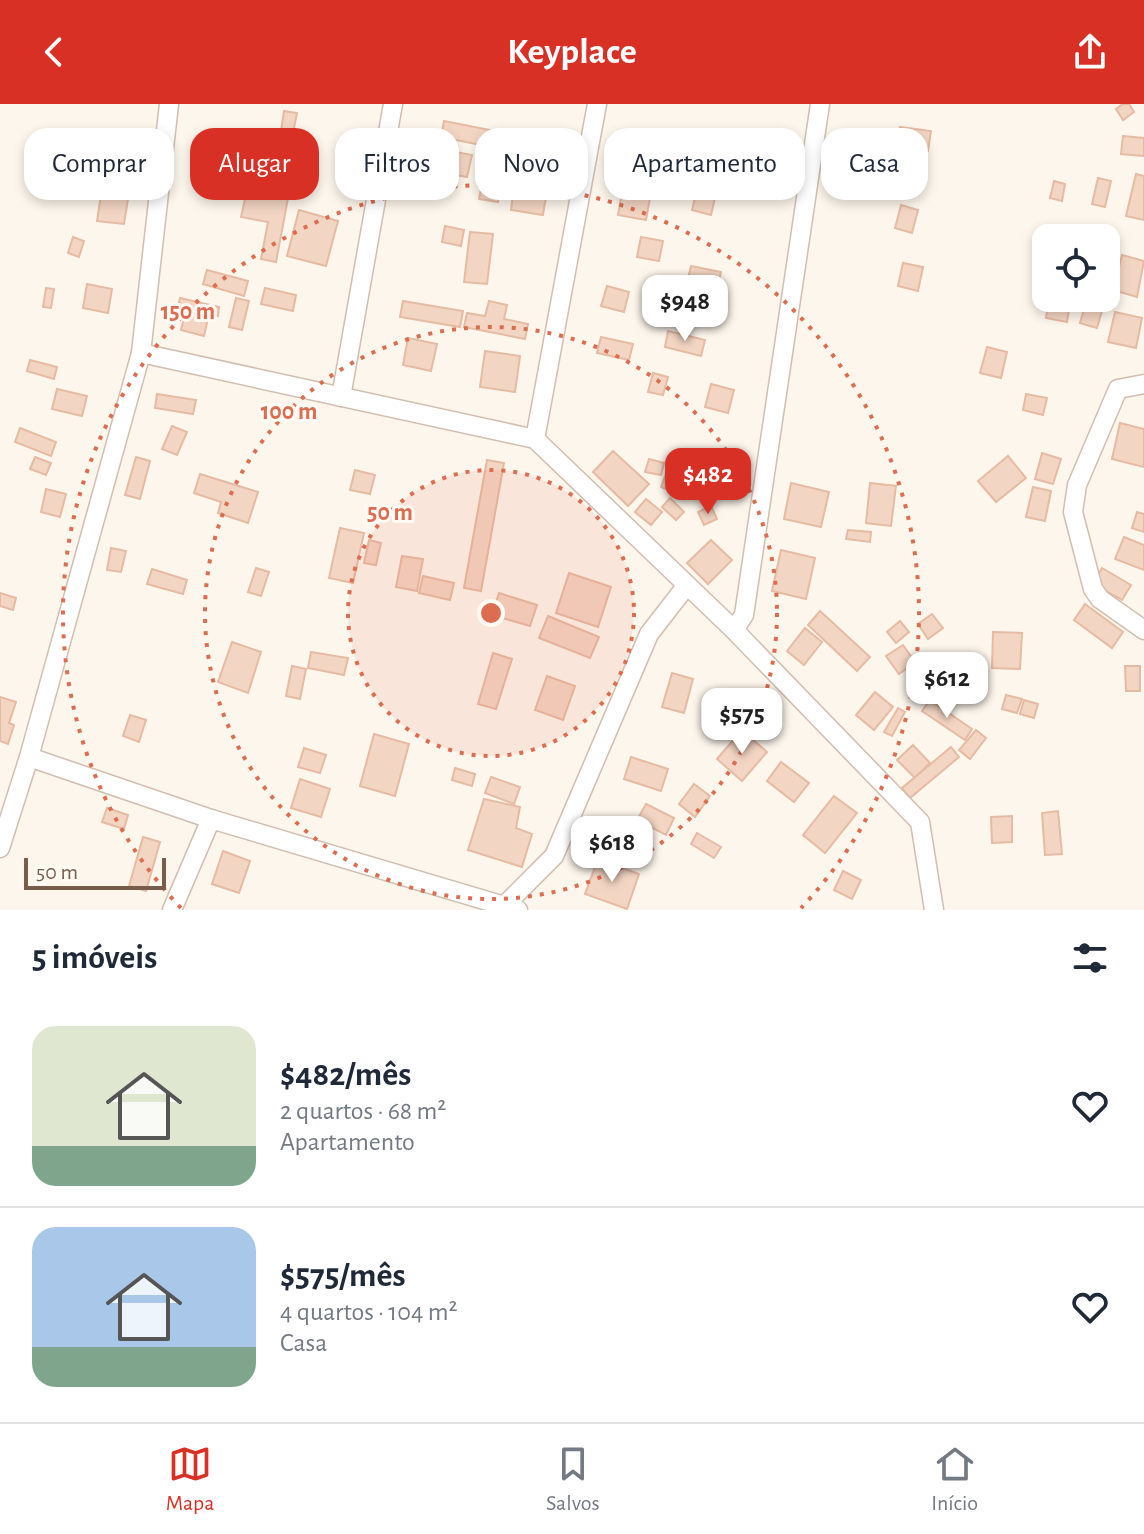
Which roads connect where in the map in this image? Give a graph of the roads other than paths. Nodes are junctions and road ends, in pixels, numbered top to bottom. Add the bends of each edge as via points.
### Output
1 (169, 104) edge
2 (393, 104) edge
3 (597, 104) edge
4 (820, 104) edge
5 (141, 353) junction
6 (1144, 384) edge
7 (341, 397) junction
8 (535, 439) junction
9 (687, 585) junction
10 (734, 630) junction
11 (1144, 630) edge
12 (29, 757) junction
13 (211, 819) junction
14 (0, 848) edge
15 (511, 908) edge
16 (172, 910) edge
17 (934, 910) edge

1 - 5 street
2 - 7 street
3 - 8 street
4 - 10 street via 744,615
5 - 7 street
5 - 12 street
6 - 11 street via 1118,389 1077,485 1073,512 1093,589
7 - 8 street
8 - 9 street
9 - 10 street
9 - 15 street via 649,634 554,856
10 - 17 street via 920,822
12 - 13 street
12 - 14 street
13 - 15 street
13 - 16 street

